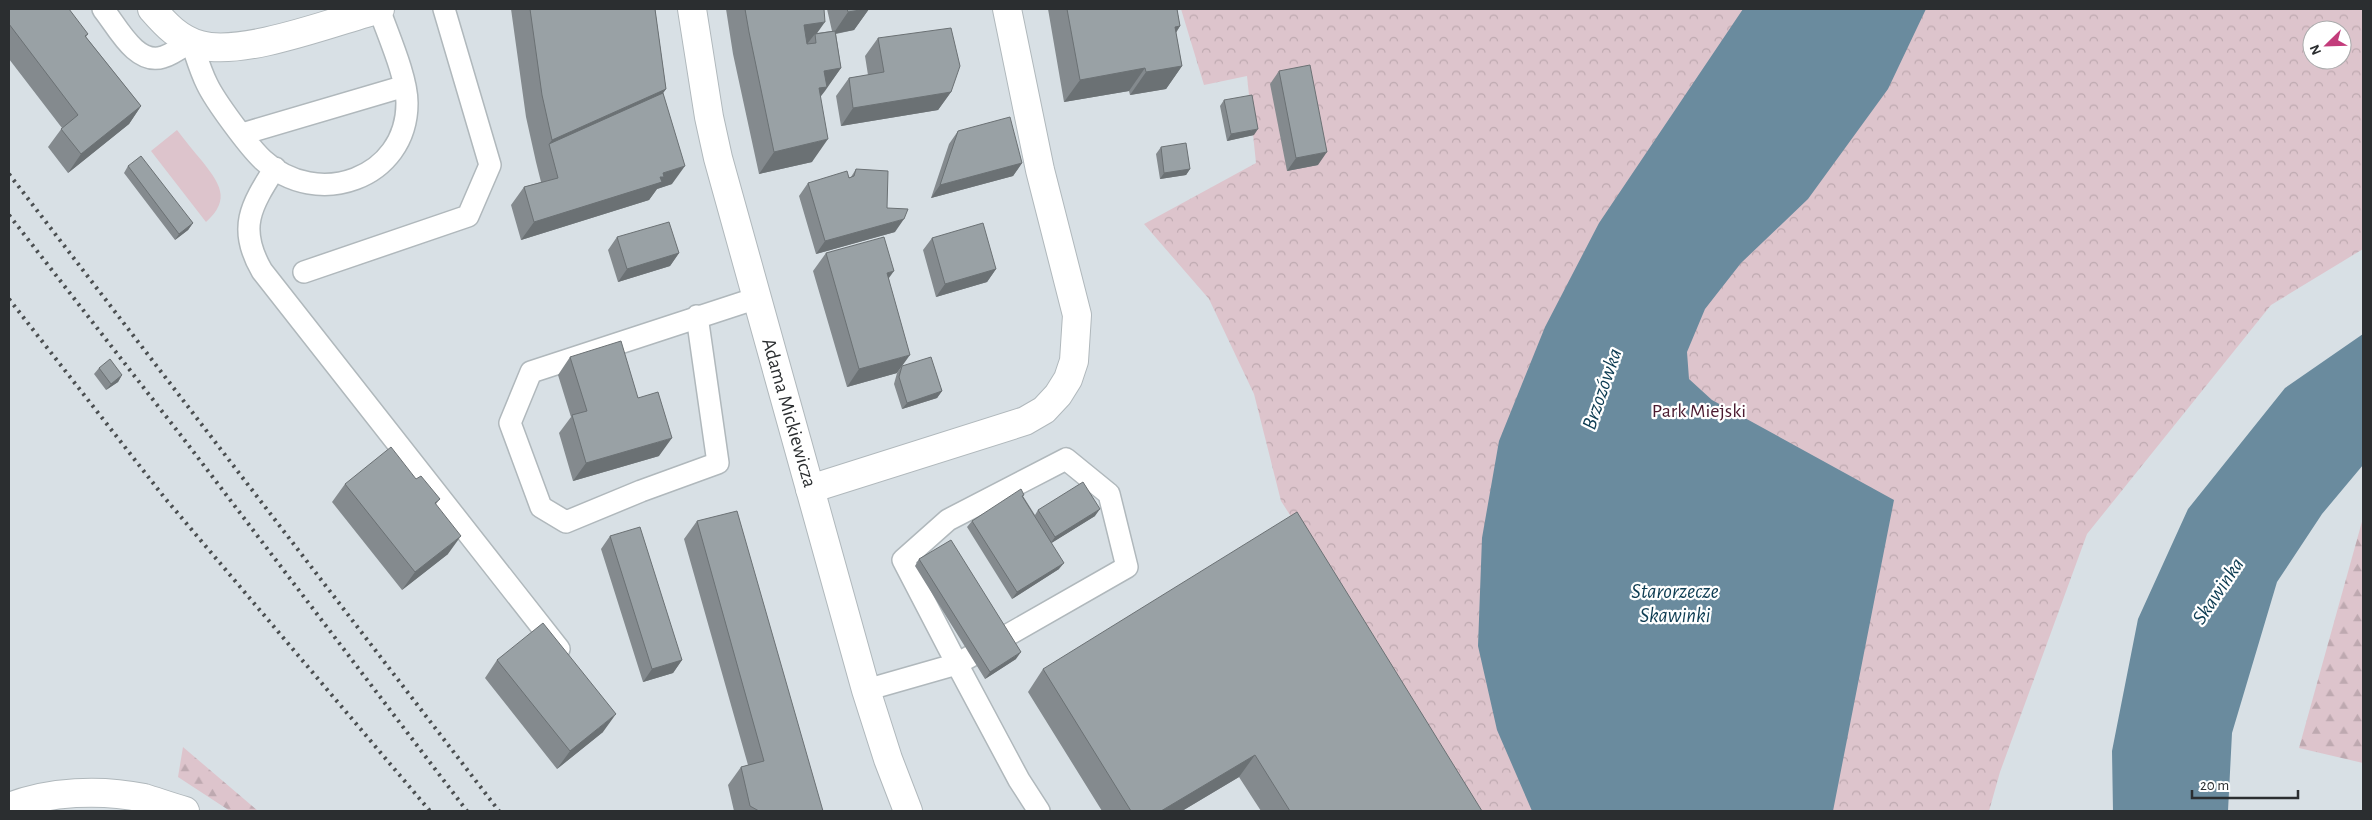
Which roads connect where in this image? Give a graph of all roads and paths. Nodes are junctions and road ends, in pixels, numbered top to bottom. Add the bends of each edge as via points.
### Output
1 (103, 9) edge
2 (152, 9) edge
3 (379, 9) edge
4 (444, 9) edge
5 (692, 9) edge
6 (1007, 9) edge
7 (191, 41) junction
8 (405, 86) junction
9 (242, 134) junction
10 (275, 168) junction
11 (304, 272) dead end
12 (757, 298) junction
13 (697, 316) junction
14 (810, 488) junction
15 (958, 664) junction
16 (572, 666) edge
17 (866, 690) junction
18 (9, 807) edge
19 (185, 811) edge
20 (908, 811) edge
21 (1039, 811) edge

1 - 7 lane via 134,49 145,57 162,58
2 - 7 street via 167,26
3 - 7 street via 252,45 219,48
3 - 8 lane
4 - 11 lane via 490,166 468,216
5 - 12 street, Adama Mickiewicza via 714,142
6 - 14 street via 1040,170 1077,315 1074,361 1068,379 1044,410 1025,420
7 - 9 lane via 207,85
8 - 9 lane
8 - 10 lane via 404,130 397,146 372,171 345,183 322,184 298,180
9 - 10 lane
10 - 16 lane via 253,203 250,215 251,246 262,271
12 - 13 lane
12 - 14 street, Adama Mickiewicza
13 - 13 lane via 531,372 510,423 541,507 566,522 718,463
14 - 17 street, Adama Mickiewicza
15 - 15 lane via 1127,567 1109,494 1066,459 948,520 903,560
15 - 17 lane
15 - 21 lane via 1019,780
17 - 20 street, Adama Mickiewicza
18 - 19 street via 54,795 112,794 143,798

